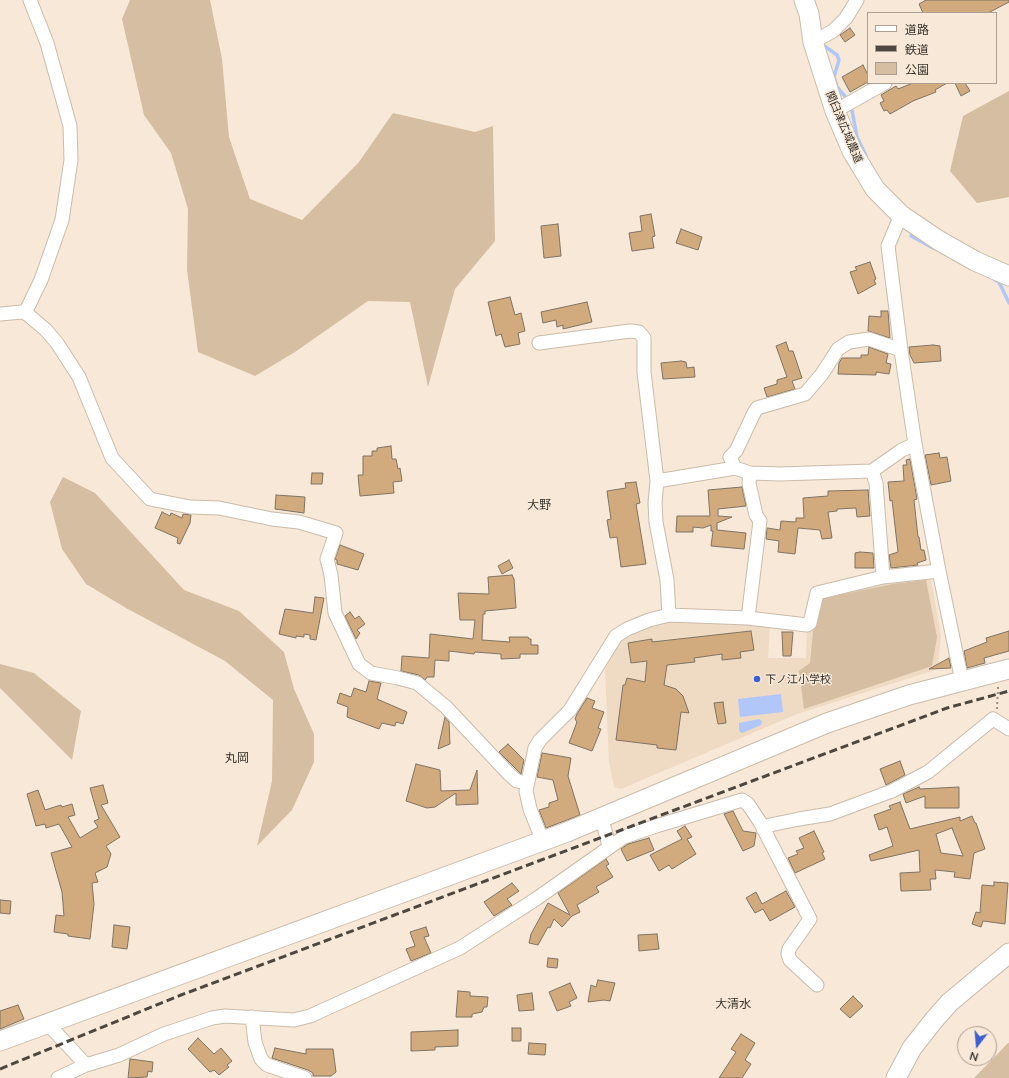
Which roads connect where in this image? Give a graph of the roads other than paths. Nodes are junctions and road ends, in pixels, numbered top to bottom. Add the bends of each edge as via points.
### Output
1 (30, 0) edge
2 (804, 0) edge
3 (857, 0) edge
4 (813, 42) junction
5 (883, 84) edge
6 (845, 106) junction
7 (901, 215) junction
8 (1009, 276) edge
9 (25, 313) junction
10 (0, 314) edge
11 (539, 343) dead end
12 (901, 350) junction
13 (915, 444) junction
14 (735, 468) junction
15 (872, 470) junction
16 (750, 473) junction
17 (657, 481) junction
18 (938, 571) junction
19 (883, 577) junction
20 (669, 615) junction
21 (748, 618) junction
22 (1004, 671) edge
23 (962, 681) junction
24 (1009, 729) edge
25 (527, 783) junction
26 (602, 819) junction
27 (763, 829) junction
28 (543, 842) junction
29 (609, 846) junction
30 (1009, 953) edge
31 (817, 985) dead end
32 (252, 1017) junction
33 (47, 1023) junction
34 (0, 1041) edge
35 (86, 1065) junction
36 (58, 1078) edge
37 (305, 1078) edge
38 (896, 1078) edge

1 - 9 street via 51,56 70,126 71,160 62,220
2 - 4 street, 関臼津広域農道
3 - 4 street via 846,18 833,31
4 - 6 street, 関臼津広域農道
5 - 6 street
6 - 7 street, 関臼津広域農道 via 852,151 875,189
7 - 8 street, 関臼津広域農道 via 975,261
7 - 12 street via 888,246
9 - 10 street
9 - 25 street via 57,343 79,377 112,458 150,498 190,507 219,508 299,522 336,533 327,559 335,613 359,664 371,673 417,683 446,707 509,774 517,781
11 - 17 street via 630,330 642,333
12 - 13 street
12 - 14 street via 869,339 849,342 838,349 805,394 757,408 736,451 730,457
13 - 15 street
13 - 18 street
14 - 16 street
14 - 17 street
15 - 16 street via 832,473
15 - 19 street via 876,483
16 - 21 street via 749,483 756,515 760,521
17 - 20 street via 656,522 667,580
18 - 19 street
18 - 23 street
19 - 21 street via 817,593 810,623 807,625
20 - 21 street
20 - 25 street via 649,620 616,636 566,715 538,743
22 - 23 street
23 - 26 street via 884,702 821,725
24 - 27 street via 993,719 928,772 892,790 830,814
25 - 28 street via 528,803
26 - 28 street
26 - 29 street
27 - 29 street via 748,804 742,800 636,832
27 - 31 street via 810,919 789,948 790,960
28 - 33 street
29 - 32 street via 483,934 438,959 303,1018
30 - 38 street via 950,1002 912,1048
32 - 35 street via 225,1016 201,1021 164,1034 119,1055
32 - 37 street via 255,1042 261,1058 267,1065
33 - 34 street
33 - 35 street
35 - 36 street

